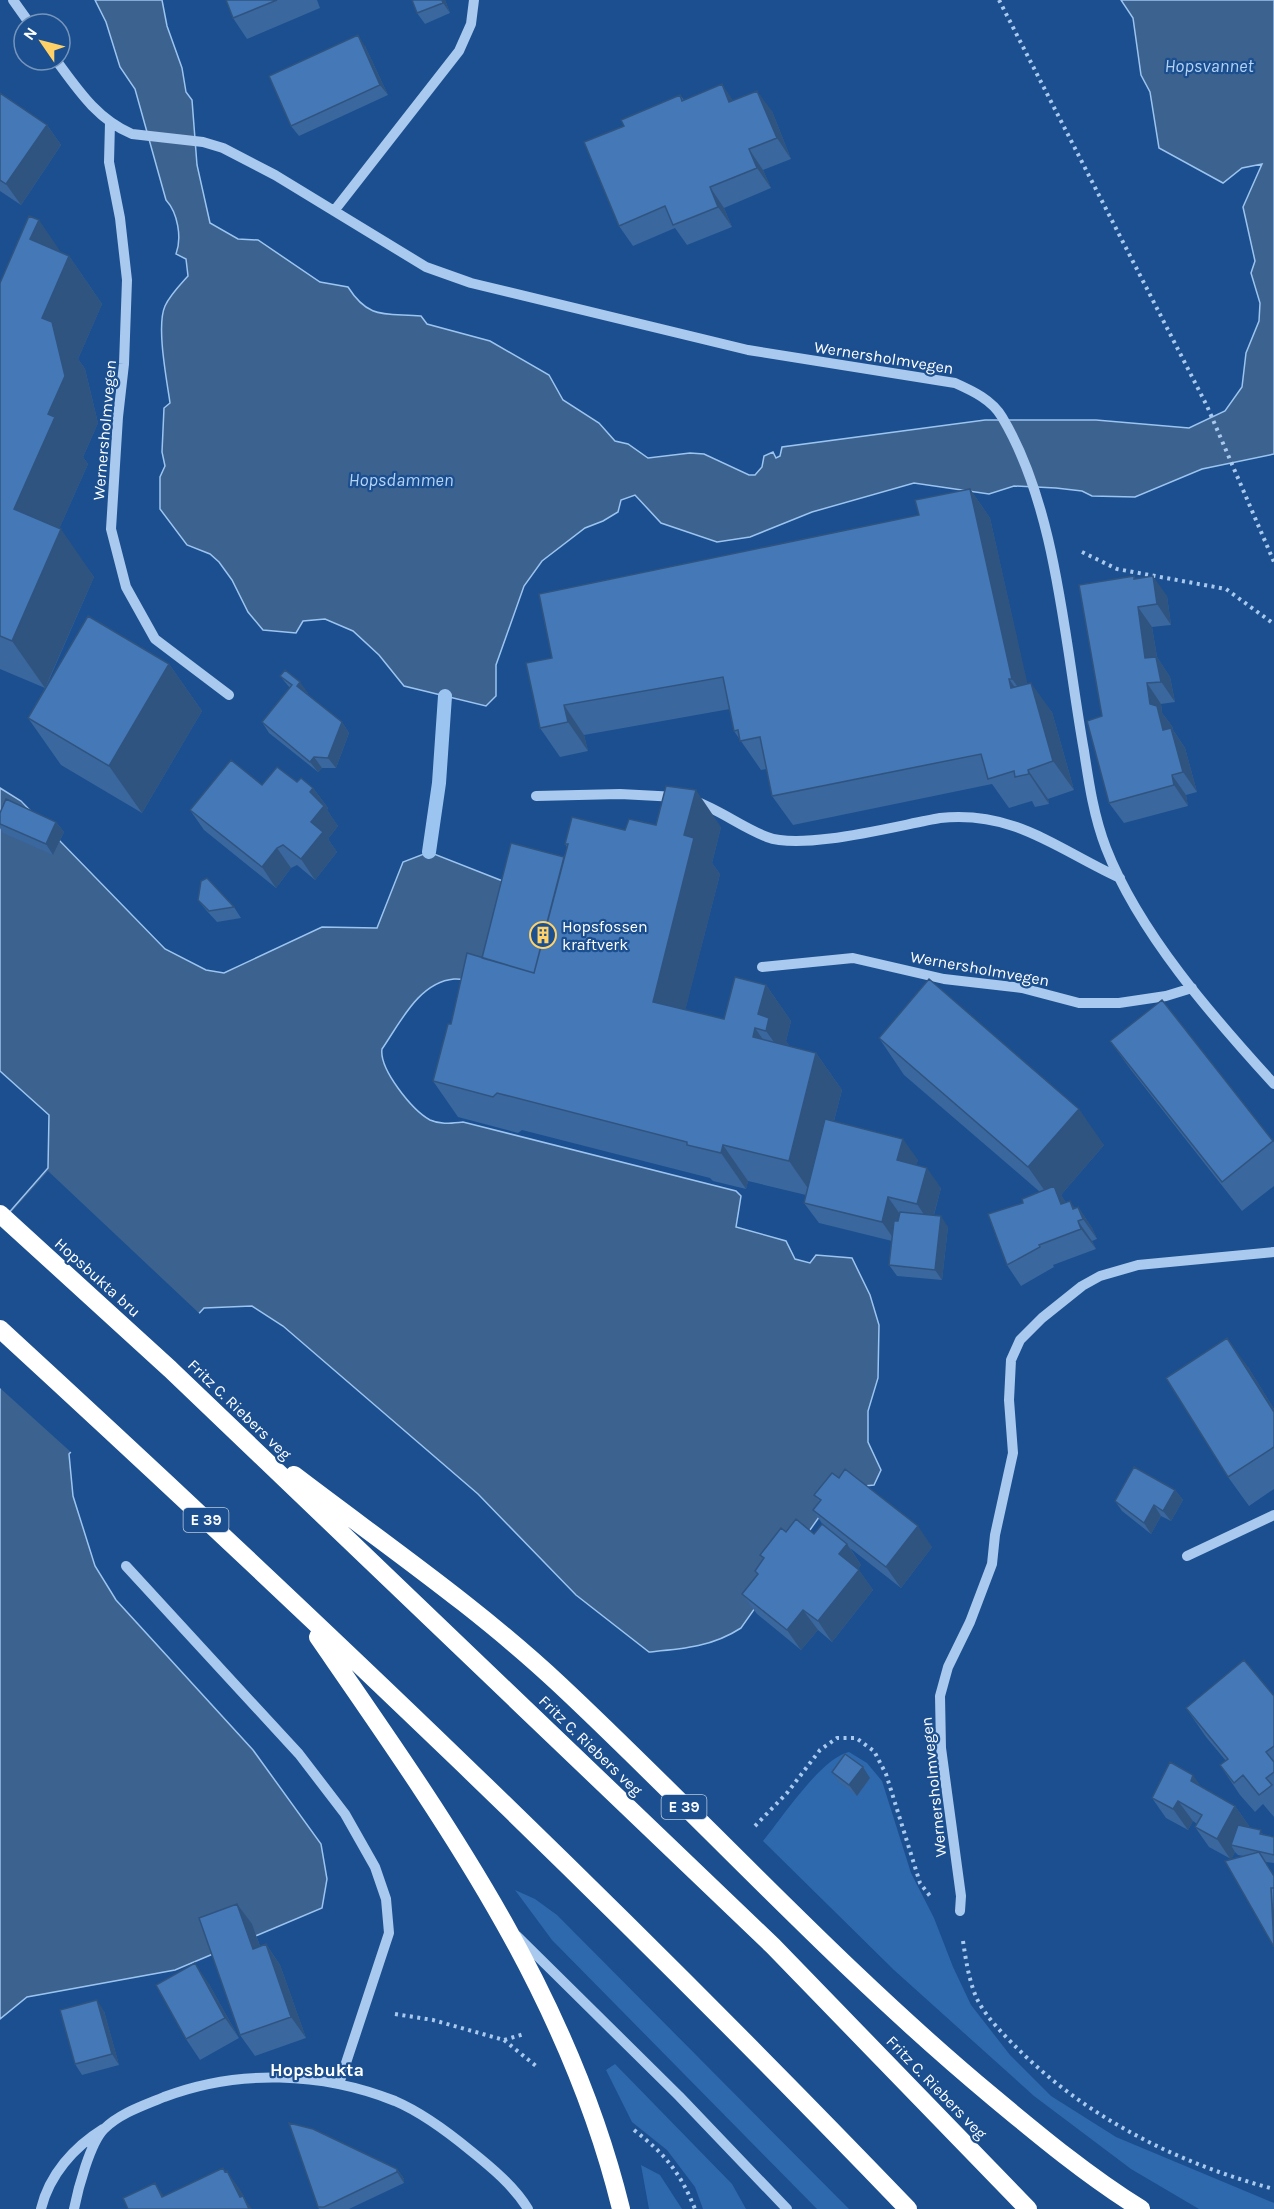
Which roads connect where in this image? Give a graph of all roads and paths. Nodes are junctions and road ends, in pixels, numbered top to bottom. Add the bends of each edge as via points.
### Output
1 (474, 0) edge
2 (999, 0) edge
3 (65, 72) edge
4 (110, 123) junction
5 (334, 211) junction
6 (1047, 535) junction
7 (1274, 562) edge
8 (1274, 624) edge
9 (229, 696) dead end
10 (536, 796) dead end
11 (1120, 878) junction
12 (762, 967) dead end
13 (1192, 988) junction
14 (1274, 1084) edge
15 (0, 1214) edge
16 (1274, 1252) edge
17 (0, 1329) edge
18 (170, 1369) joint
19 (218, 1416) junction
20 (1274, 1515) edge
21 (1187, 1556) dead end
22 (126, 1566) dead end
23 (297, 1606) junction
24 (755, 1826) dead end
25 (960, 1911) junction
26 (510, 1929) junction
27 (362, 2015) junction
28 (534, 2031) dead end
29 (504, 2040) junction
30 (543, 2072) dead end
31 (339, 2084) junction
32 (104, 2129) junction
33 (634, 2129) dead end
34 (1274, 2189) edge
35 (41, 2209) edge
36 (74, 2209) edge
37 (528, 2209) edge
38 (621, 2209) edge
39 (694, 2209) edge
40 (787, 2209) edge
41 (908, 2209) edge
42 (1028, 2209) edge
43 (1141, 2209) edge

1 - 5 street via 471,24 459,51
2 - 7 path via 1207,406
3 - 4 street, Wernersholmvegen
4 - 5 street, Wernersholmvegen via 132,134 203,142 246,158
4 - 9 street, Wernersholmvegen via 109,162 127,280 111,529 126,587 155,639
5 - 6 street, Wernersholmvegen via 426,267 471,283 748,350 955,383 976,392 1002,416 1040,500
6 - 8 path via 1117,569 1226,589
6 - 11 street, Wernersholmvegen via 1090,787 1100,832
10 - 11 street via 620,794 684,798 768,838 792,842 940,818 998,819
11 - 13 street, Wernersholmvegen
12 - 13 street, Wernersholmvegen via 853,958 944,979 1022,988 1079,1003 1119,1003
13 - 14 street, Wernersholmvegen
15 - 18 highway, Hopsbukta bru / E 39
16 - 25 street, Wernersholmvegen via 1138,1265 1100,1276 1082,1286 1020,1340 1011,1360 1013,1453 992,1564 948,1667 940,1696 940,1737
17 - 23 highway, E 39
18 - 19 highway, Fritz C. Riebers veg / E 39
19 - 42 highway, Fritz C. Riebers veg / E 39 via 773,1946
19 - 43 highway, E 39 via 504,1636 559,1683 803,1925 942,2055 1095,2181
20 - 21 street
22 - 27 street via 299,1754 345,1814 375,1867 386,1899 389,1933
23 - 26 highway, E 39 via 443,1818
23 - 41 highway, E 39 via 794,2090
24 - 25 path via 788,1793 820,1750 837,1738 856,1738 874,1751 886,1774 921,1883 933,1901 947,1912
25 - 34 path via 966,1964 978,2000 1033,2064 1074,2098 1126,2131 1199,2164
26 - 38 highway, E 39 via 582,2082
26 - 40 street
27 - 29 path via 385,2012 433,2020
27 - 31 street
28 - 29 path
29 - 30 path
31 - 32 street via 264,2077 230,2079 185,2089 137,2108
31 - 37 street via 396,2102 441,2127 486,2163
32 - 35 street via 87,2139 54,2176
32 - 36 street via 89,2158
33 - 39 path via 676,2169

